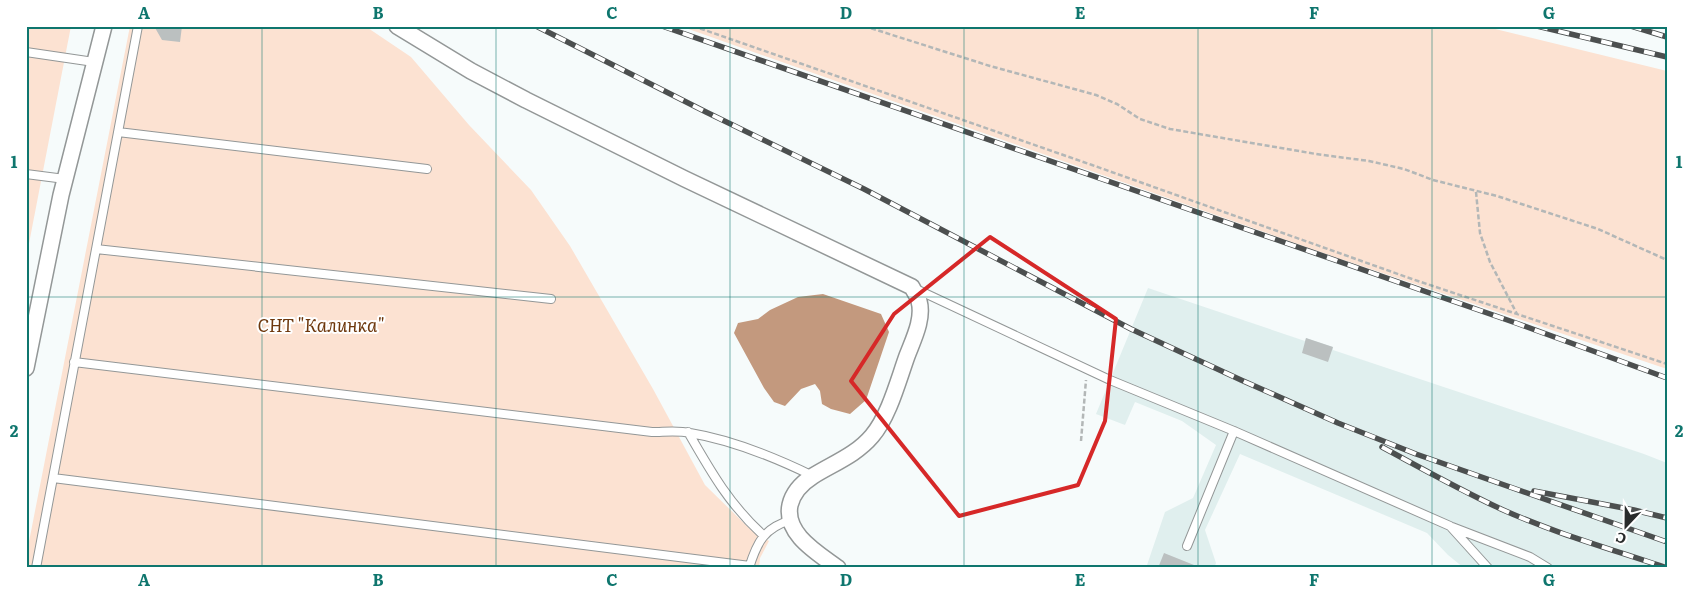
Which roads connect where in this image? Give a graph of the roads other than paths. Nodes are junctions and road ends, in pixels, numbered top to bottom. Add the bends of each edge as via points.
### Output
1 (104, 26) edge
2 (138, 26) edge
3 (397, 26) edge
4 (26, 52) edge
5 (94, 62) junction
6 (118, 132) junction
7 (427, 169) dead end
8 (26, 174) edge
9 (65, 179) junction
10 (96, 249) junction
11 (912, 288) junction
12 (551, 299) dead end
13 (74, 362) junction
14 (26, 368) edge
15 (1234, 431) junction
16 (688, 432) junction
17 (813, 476) junction
18 (53, 478) junction
19 (791, 520) junction
20 (1450, 526) junction
21 (763, 535) junction
22 (1187, 546) dead end
23 (750, 567) edge
24 (36, 568) edge
25 (838, 568) edge
26 (1488, 568) edge
27 (1548, 568) edge

1 - 5 street
2 - 6 lane
3 - 11 street via 534,104
4 - 5 lane
5 - 9 street
6 - 7 lane
6 - 10 lane
8 - 9 lane
9 - 14 street
10 - 12 lane
10 - 13 lane
11 - 15 lane via 1087,369
11 - 17 street via 919,300 920,314 884,418 862,447
13 - 16 lane via 652,432
13 - 18 lane
15 - 20 lane
15 - 22 lane
16 - 17 lane via 774,458
16 - 21 lane via 717,483 744,518
17 - 19 street via 798,487 789,512
18 - 23 lane
18 - 24 lane
19 - 21 lane via 777,524
19 - 25 street via 802,540
20 - 26 lane
20 - 27 lane via 1530,556
21 - 23 lane

